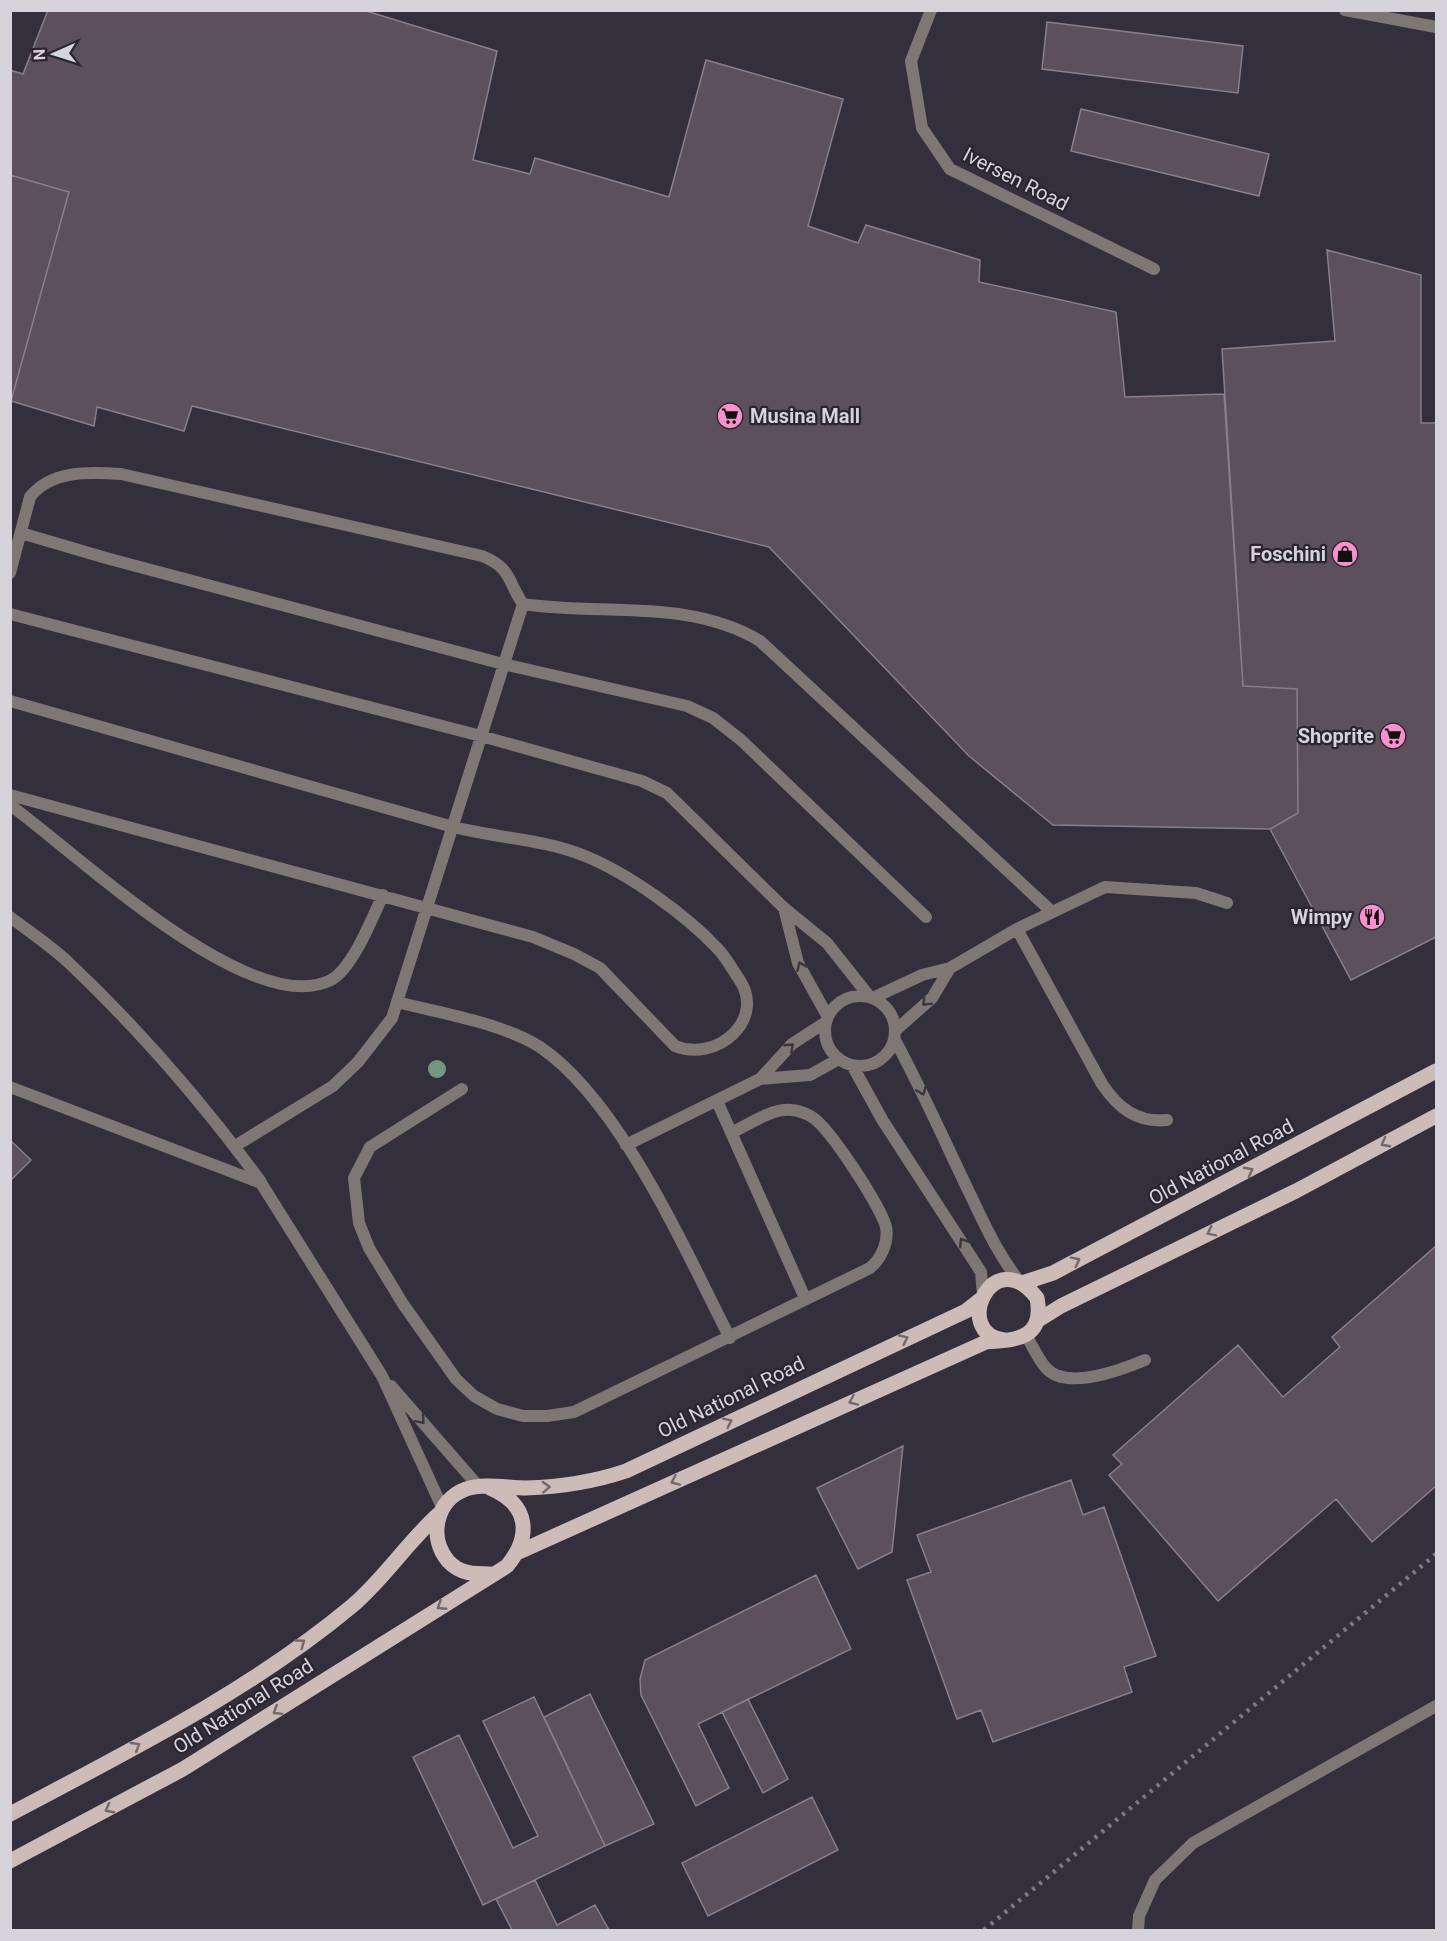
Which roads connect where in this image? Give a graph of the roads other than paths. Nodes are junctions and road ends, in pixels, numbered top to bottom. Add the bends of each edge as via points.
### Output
1 (931, 10) edge
2 (1345, 10) edge
3 (1437, 27) edge
4 (1154, 269) dead end
5 (21, 533) junction
6 (10, 573) edge
7 (523, 604) junction
8 (10, 614) edge
9 (503, 664) junction
10 (10, 701) edge
11 (481, 736) junction
12 (10, 795) edge
13 (10, 805) edge
14 (452, 827) junction
15 (383, 896) junction
16 (1227, 903) dead end
17 (427, 907) junction
18 (784, 908) junction
19 (1051, 911) junction
20 (10, 917) edge
21 (926, 917) dead end
22 (1017, 929) junction
23 (950, 968) junction
24 (872, 996) junction
25 (397, 1002) junction
26 (827, 1019) junction
27 (895, 1035) junction
28 (839, 1059) junction
29 (852, 1065) junction
30 (1437, 1071) edge
31 (760, 1080) junction
32 (10, 1087) edge
33 (462, 1089) dead end
34 (717, 1101) junction
35 (1437, 1116) edge
36 (1167, 1120) dead end
37 (731, 1133) junction
38 (626, 1145) junction
39 (234, 1146) junction
40 (261, 1182) junction
41 (1021, 1282) junction
42 (982, 1297) junction
43 (805, 1298) junction
44 (1037, 1321) junction
45 (1026, 1335) junction
46 (730, 1338) junction
47 (1004, 1340) junction
48 (1145, 1360) dead end
49 (382, 1376) junction
50 (483, 1487) junction
51 (441, 1510) junction
52 (519, 1552) junction
53 (490, 1574) junction
54 (1437, 1706) edge
55 (10, 1814) edge
56 (10, 1861) edge
57 (1138, 1930) edge

1 - 4 street, Iversen Road via 911,61 922,128 950,169
2 - 3 street
5 - 6 street
5 - 7 street via 30,497 46,481 60,476 121,474 482,556 499,563 512,579
5 - 9 street
7 - 9 street
7 - 19 street via 603,611 640,609 742,630 760,641
8 - 11 street
9 - 11 street
9 - 21 street via 687,706 713,718 741,740
10 - 14 street
11 - 14 street
11 - 18 street via 620,773 667,794
12 - 15 street
13 - 15 street via 164,926 214,958 306,988 333,979 352,957
14 - 17 street
14 - 17 street via 546,845 585,856 618,873 719,950 743,986 747,1000 745,1017 738,1029 706,1051 688,1051 668,1039 600,969 574,954 533,937
15 - 17 street
16 - 19 street via 1196,893 1105,887
17 - 25 street
18 - 24 street via 827,943
26 -> 18 street via 798,963
19 - 22 street
20 - 39 street via 66,960 133,1026
22 - 23 street
22 - 36 street via 1102,1084 1118,1105 1142,1119
23 - 24 street
23 -> 27 street via 932,998
24 - 26 street via 855,995 842,1000
24 - 27 street via 891,1013
25 - 38 street via 501,1030 538,1046 563,1067 605,1114
25 - 39 street via 392,1018 358,1062 333,1086
26 - 28 street via 825,1036
31 -> 26 street via 792,1044
27 - 29 street via 879,1061
27 -> 41 street via 1001,1259
28 - 29 street
28 - 31 street via 810,1075
42 -> 29 street via 981,1272 883,1121
41 -> 30 main road, Old National Road via 1053,1273
31 - 34 street
32 - 40 street
33 - 46 street via 370,1147 354,1178 359,1223 369,1248 456,1379 474,1396 523,1416 574,1412
34 - 37 street
34 - 38 street
35 -> 44 main road
37 - 43 street
37 - 43 street via 782,1111 812,1117 830,1134 885,1226 884,1246 874,1264
38 - 46 street
39 - 40 street
40 - 49 street
41 - 42 main road, Old National Road via 996,1283
41 - 44 main road via 1037,1298
42 - 47 main road via 978,1312 981,1323 988,1333
50 -> 42 main road, Old National Road via 590,1483 626,1471 966,1311
43 - 46 street
44 - 45 main road
45 - 47 main road, Old National Road
45 - 48 street via 1046,1368 1060,1377 1118,1371
47 -> 52 main road, Old National Road via 986,1342
49 -> 50 street
49 - 51 street
50 - 51 main road, Old National Road via 458,1493
50 - 52 main road via 509,1499 522,1519 524,1536
51 - 53 main road via 436,1533 441,1552 454,1567 471,1574
55 -> 51 main road, Old National Road via 126,1752 265,1670 352,1606
52 - 53 main road, Old National Road via 507,1566
53 -> 56 main road, Old National Road via 183,1769
54 - 57 street via 1193,1843 1155,1880

